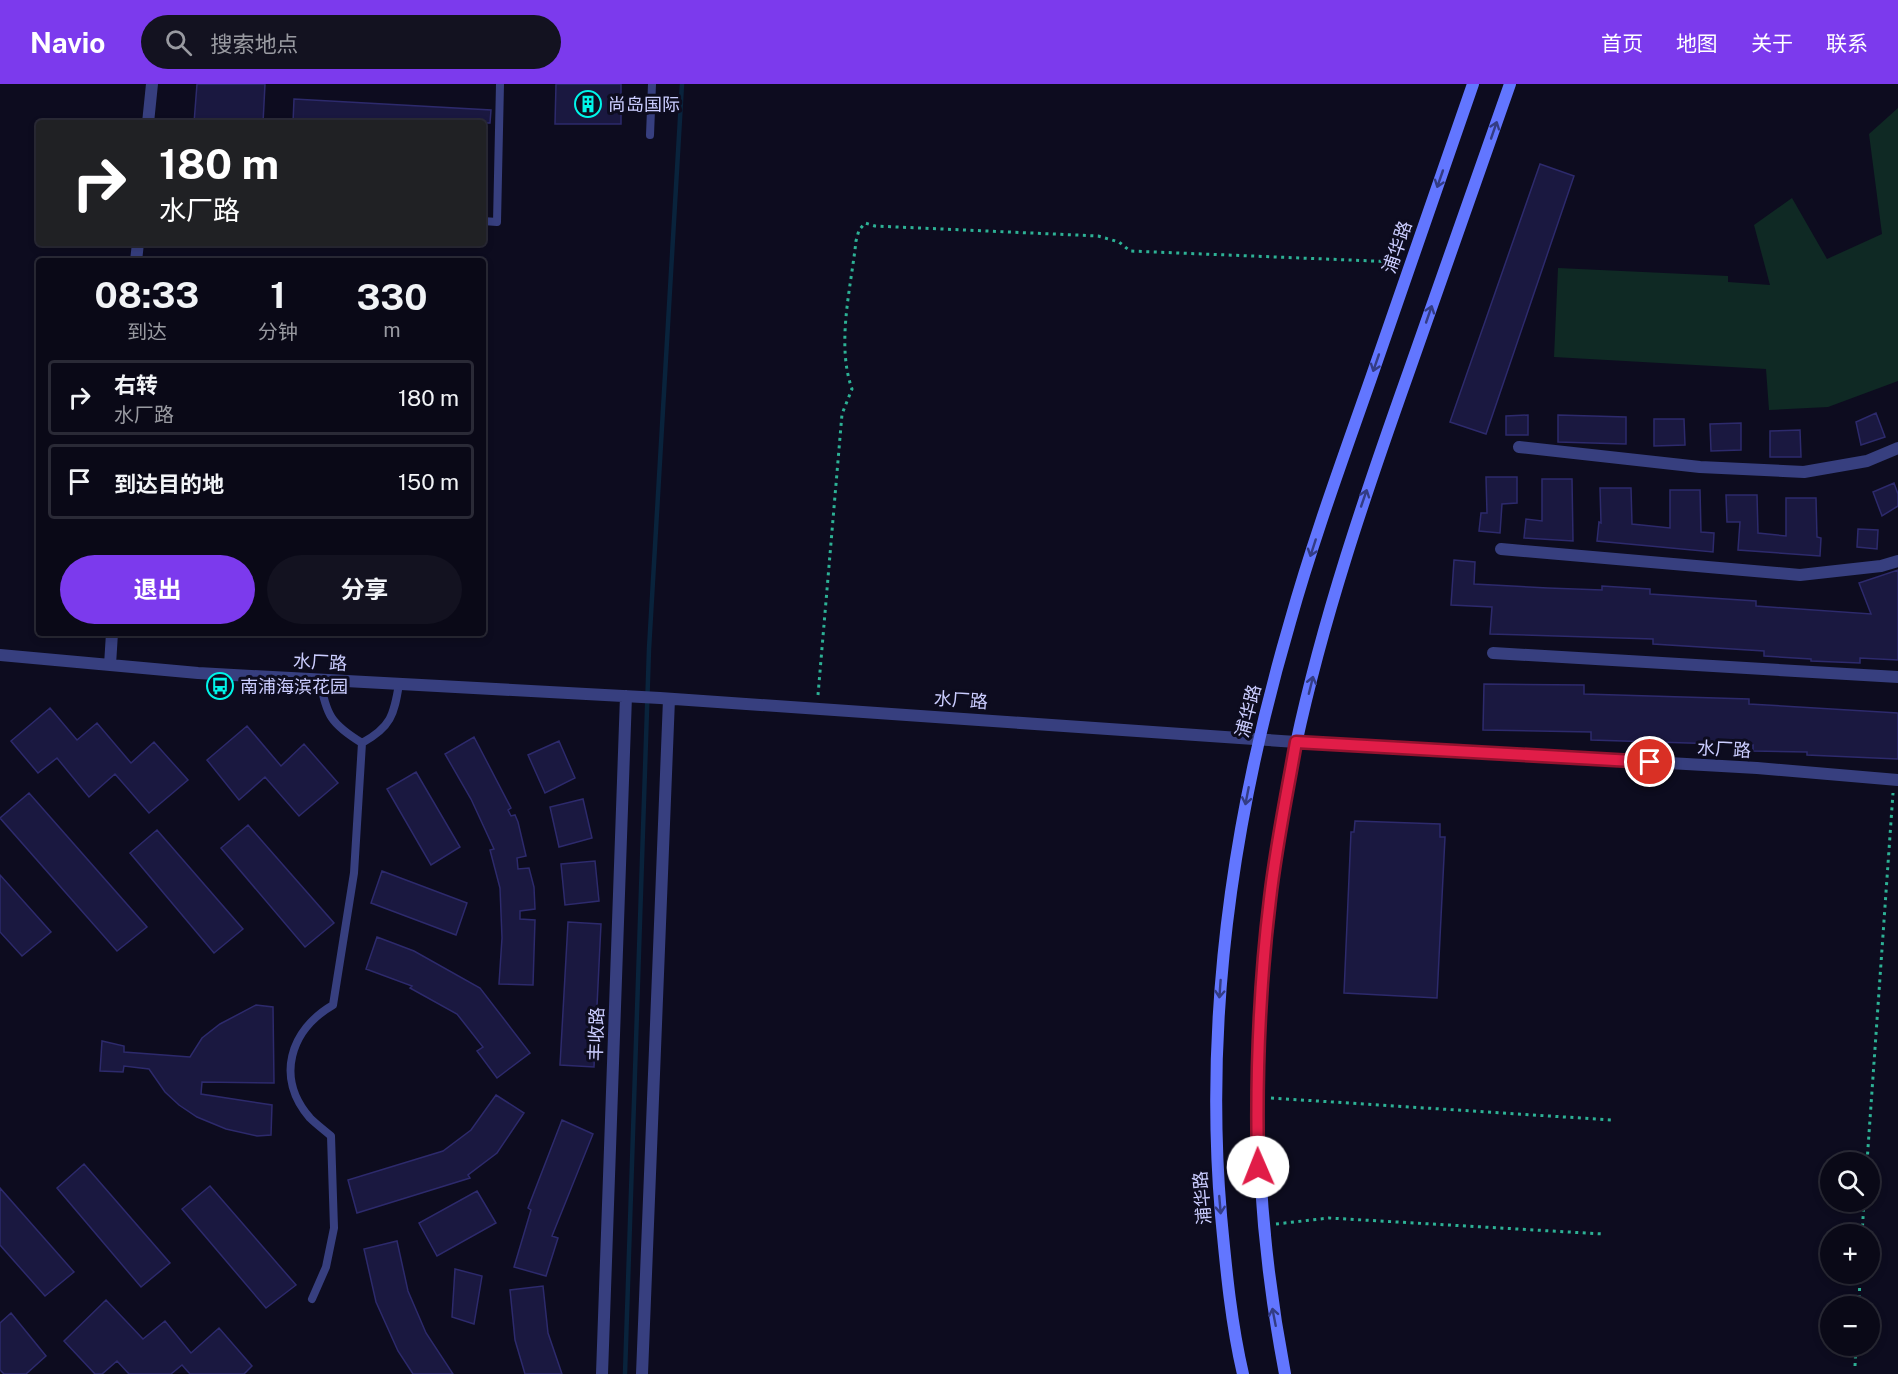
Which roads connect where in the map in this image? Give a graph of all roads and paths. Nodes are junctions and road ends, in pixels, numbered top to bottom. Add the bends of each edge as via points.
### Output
1 (152, 84) edge
2 (500, 84) edge
3 (652, 84) edge
4 (1473, 84) edge
5 (1510, 84) edge
6 (148, 120) edge
7 (650, 135) dead end
8 (486, 221) edge
9 (1411, 262) junction
10 (1519, 447) dead end
11 (1898, 448) edge
12 (1502, 549) dead end
13 (1898, 561) edge
14 (112, 636) edge
15 (1493, 653) dead end
16 (0, 655) edge
17 (110, 665) junction
18 (1898, 677) edge
19 (320, 680) junction
20 (399, 684) junction
21 (626, 696) junction
22 (665, 698) junction
23 (817, 709) junction
24 (1259, 739) junction
25 (1296, 742) junction
26 (362, 743) junction
27 (1896, 780) edge
28 (1257, 1097) junction
29 (1611, 1120) dead end
30 (1868, 1152) edge
31 (1262, 1225) junction
32 (1603, 1234) dead end
33 (312, 1299) dead end
34 (1856, 1356) edge
35 (1855, 1366) dead end
36 (602, 1374) edge
37 (642, 1374) edge
38 (1243, 1374) edge
39 (1285, 1374) edge

1 - 6 street
2 - 8 lane via 497,222
3 - 7 lane
4 -> 9 main road, 浦华路
25 -> 5 main road via 1355,524
9 - 23 path via 1130,251 1119,242 1098,236 865,223 856,241 845,337 852,389 842,414
9 -> 24 main road, 浦华路 via 1289,622
10 - 11 street via 1700,467 1804,472 1867,460
12 - 13 street via 1800,575
14 - 17 street
15 - 18 street
16 - 17 street, 水厂路
17 - 19 street, 水厂路
19 - 20 street, 水厂路
19 - 26 lane via 324,705 331,717 343,732
20 - 21 street, 水厂路
20 - 26 lane via 389,722 379,734
21 - 22 street, 水厂路
21 - 36 street, 丰收路
22 - 23 street, 水厂路
22 - 37 street
23 - 24 street, 水厂路
24 - 25 street, 水厂路
24 -> 38 main road, 浦华路 via 1228,916 1215,1062 1224,1256
25 - 27 street, 水厂路 via 1757,768
25 - 28 main road via 1270,899
26 - 33 lane via 354,873 333,1005 297,1038 289,1074 310,1118 331,1136 334,1228 326,1267
27 - 30 path
28 - 29 path
28 - 31 main road
31 - 32 path via 1329,1218
39 -> 31 main road
34 - 35 path

